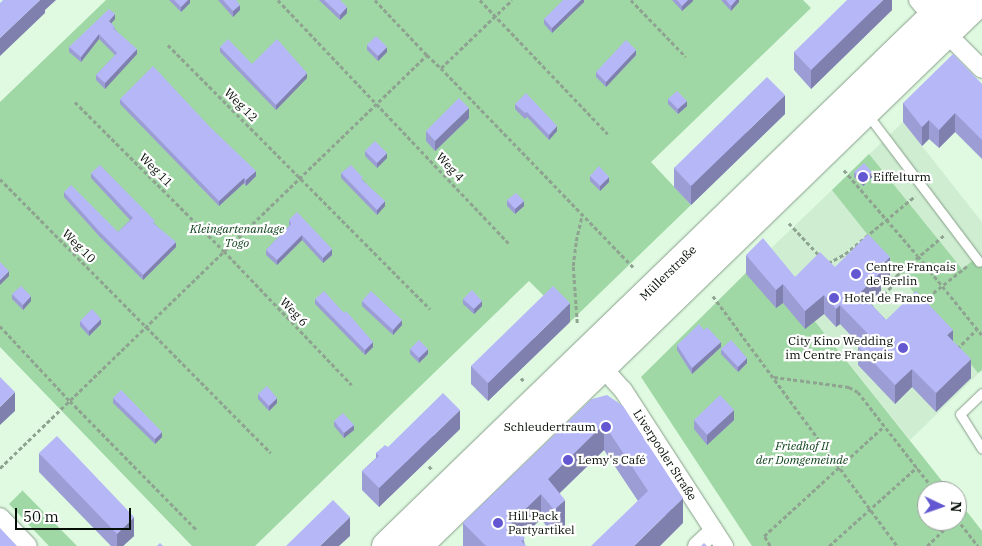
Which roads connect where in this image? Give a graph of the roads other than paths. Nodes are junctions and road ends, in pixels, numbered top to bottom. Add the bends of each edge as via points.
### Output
1 (957, 9) edge
2 (982, 69) edge
3 (866, 112) junction
4 (978, 260) road end
5 (602, 367) junction
6 (982, 393) edge
7 (982, 449) edge
8 (0, 517) edge
9 (714, 530) junction
10 (424, 544) edge
11 (28, 546) edge
12 (386, 546) edge
13 (697, 546) edge
14 (724, 546) edge

1 - 2 street
1 - 3 main road, Müllerstraße
1 - 12 main road, Müllerstraße
3 - 4 lane
3 - 5 main road, Müllerstraße
5 - 9 street, Liverpooler Straße via 623,390
5 - 10 main road, Müllerstraße
6 - 7 lane via 960,414
8 - 11 street
9 - 13 street
9 - 14 street, Liverpooler Straße

